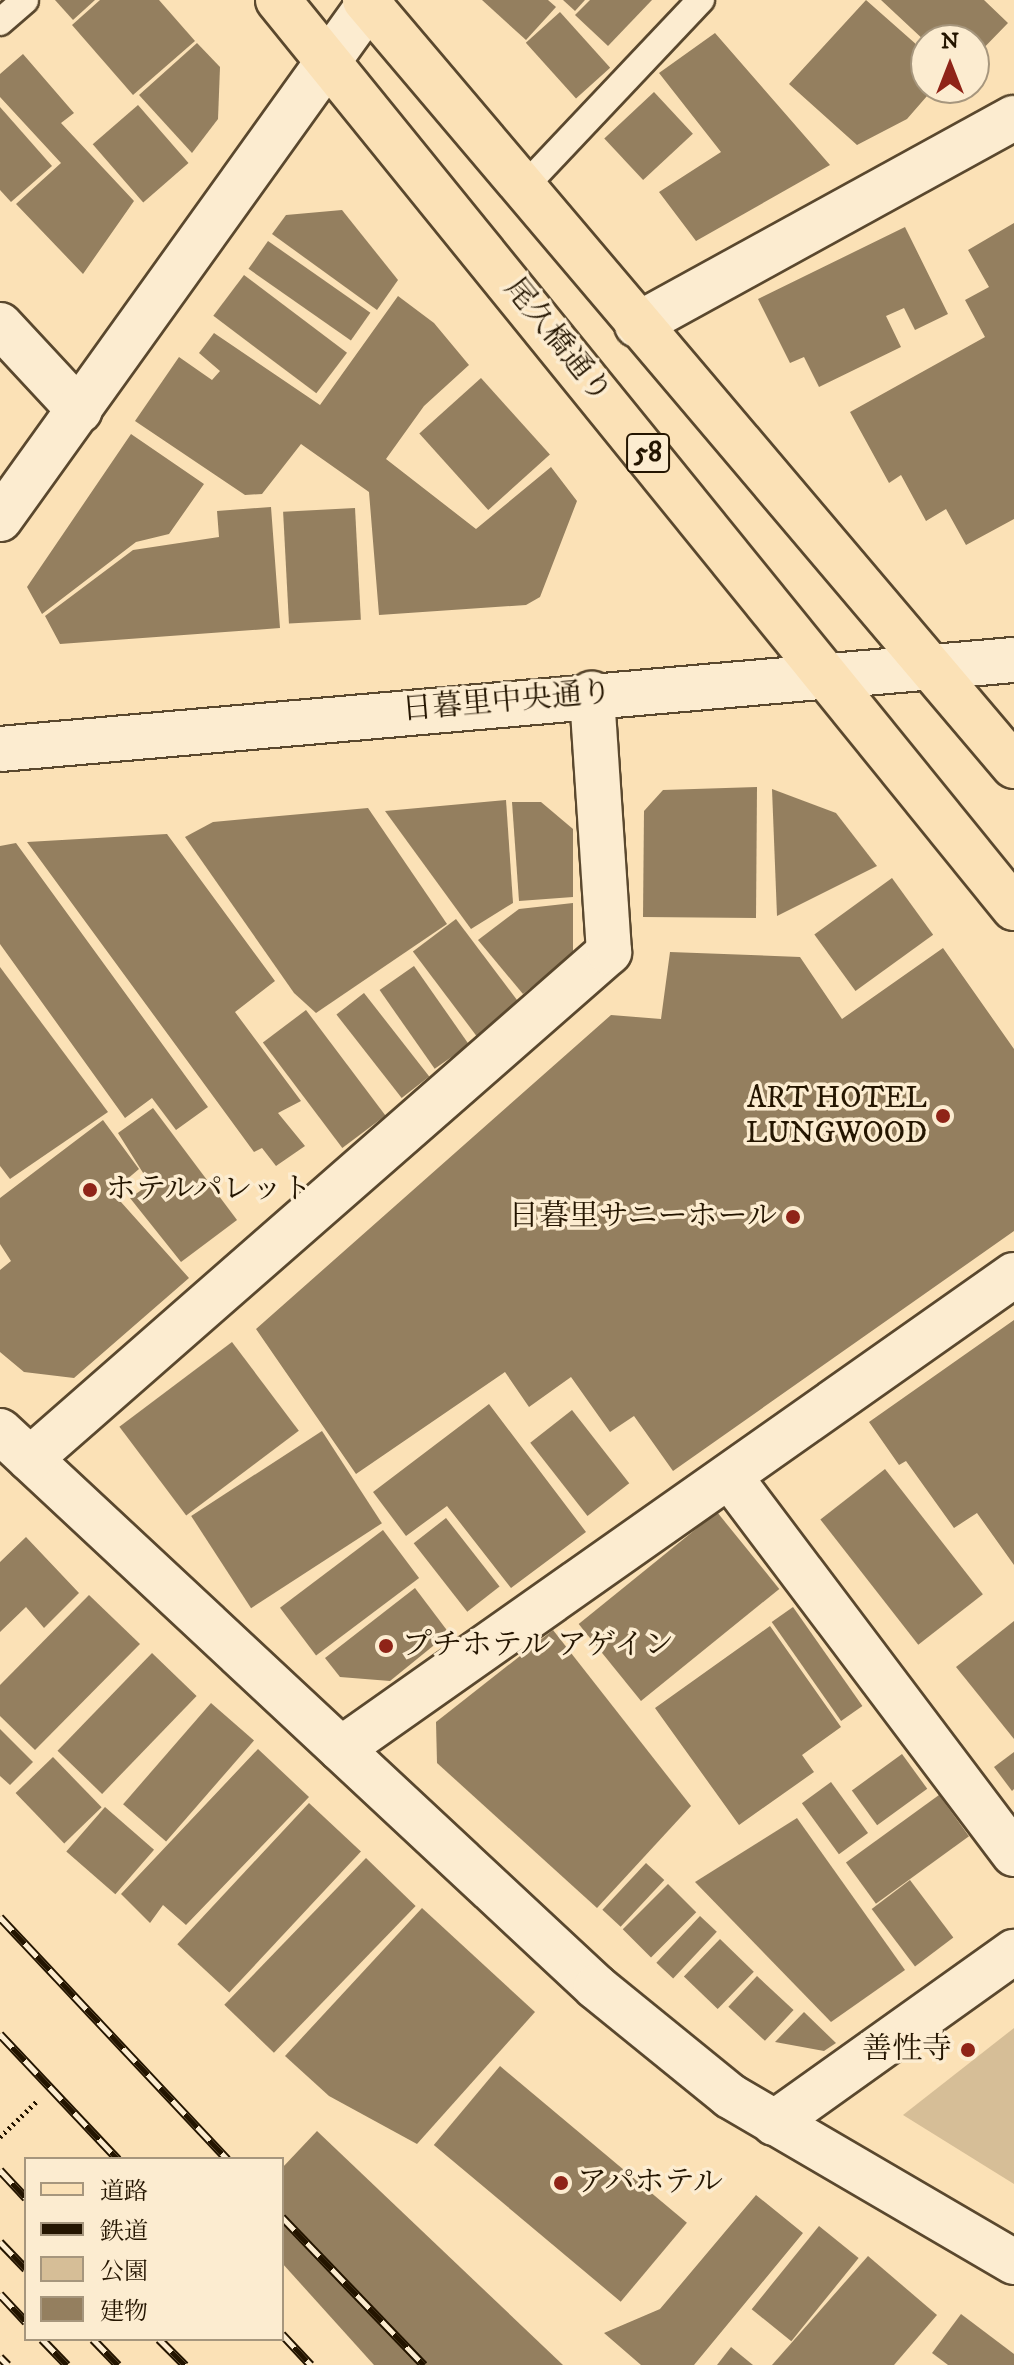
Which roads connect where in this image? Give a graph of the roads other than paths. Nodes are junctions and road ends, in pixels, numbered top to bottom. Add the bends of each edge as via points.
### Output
1 (25, 0) edge
2 (278, 0) edge
3 (701, 0) edge
4 (369, 2) edge
5 (0, 22) edge
6 (329, 63) junction
7 (1010, 130) edge
8 (523, 188) junction
9 (0, 325) edge
10 (637, 325) junction
11 (80, 411) junction
12 (0, 519) edge
13 (1014, 660) edge
14 (927, 667) junction
15 (830, 676) junction
16 (592, 694) junction
17 (0, 749) edge
18 (1014, 766) edge
19 (1014, 908) edge
20 (1014, 1275) edge
21 (15, 1445) edge
22 (730, 1477) junction
23 (341, 1749) junction
24 (1014, 1854) edge
25 (1014, 1952) edge
26 (774, 2123) junction
27 (1014, 2262) edge

1 - 5 lane
2 - 6 main road, 尾久橋通り / 58
3 - 8 lane
4 - 6 street
4 - 8 main road, 58
6 - 11 street
6 - 15 main road, 尾久橋通り / 58
7 - 10 street
8 - 10 main road, 58
9 - 11 street
10 - 14 main road, 58
11 - 12 street
13 - 14 street, 日暮里中央通り
14 - 15 street, 日暮里中央通り
14 - 18 main road, 58
15 - 16 street, 日暮里中央通り
15 - 19 main road, 尾久橋通り / 58
16 - 17 street, 日暮里中央通り
16 - 21 street via 609,952
20 - 22 street
21 - 23 street
22 - 23 street
22 - 24 street
23 - 26 street via 596,1987 730,2096
25 - 26 street
26 - 27 street

